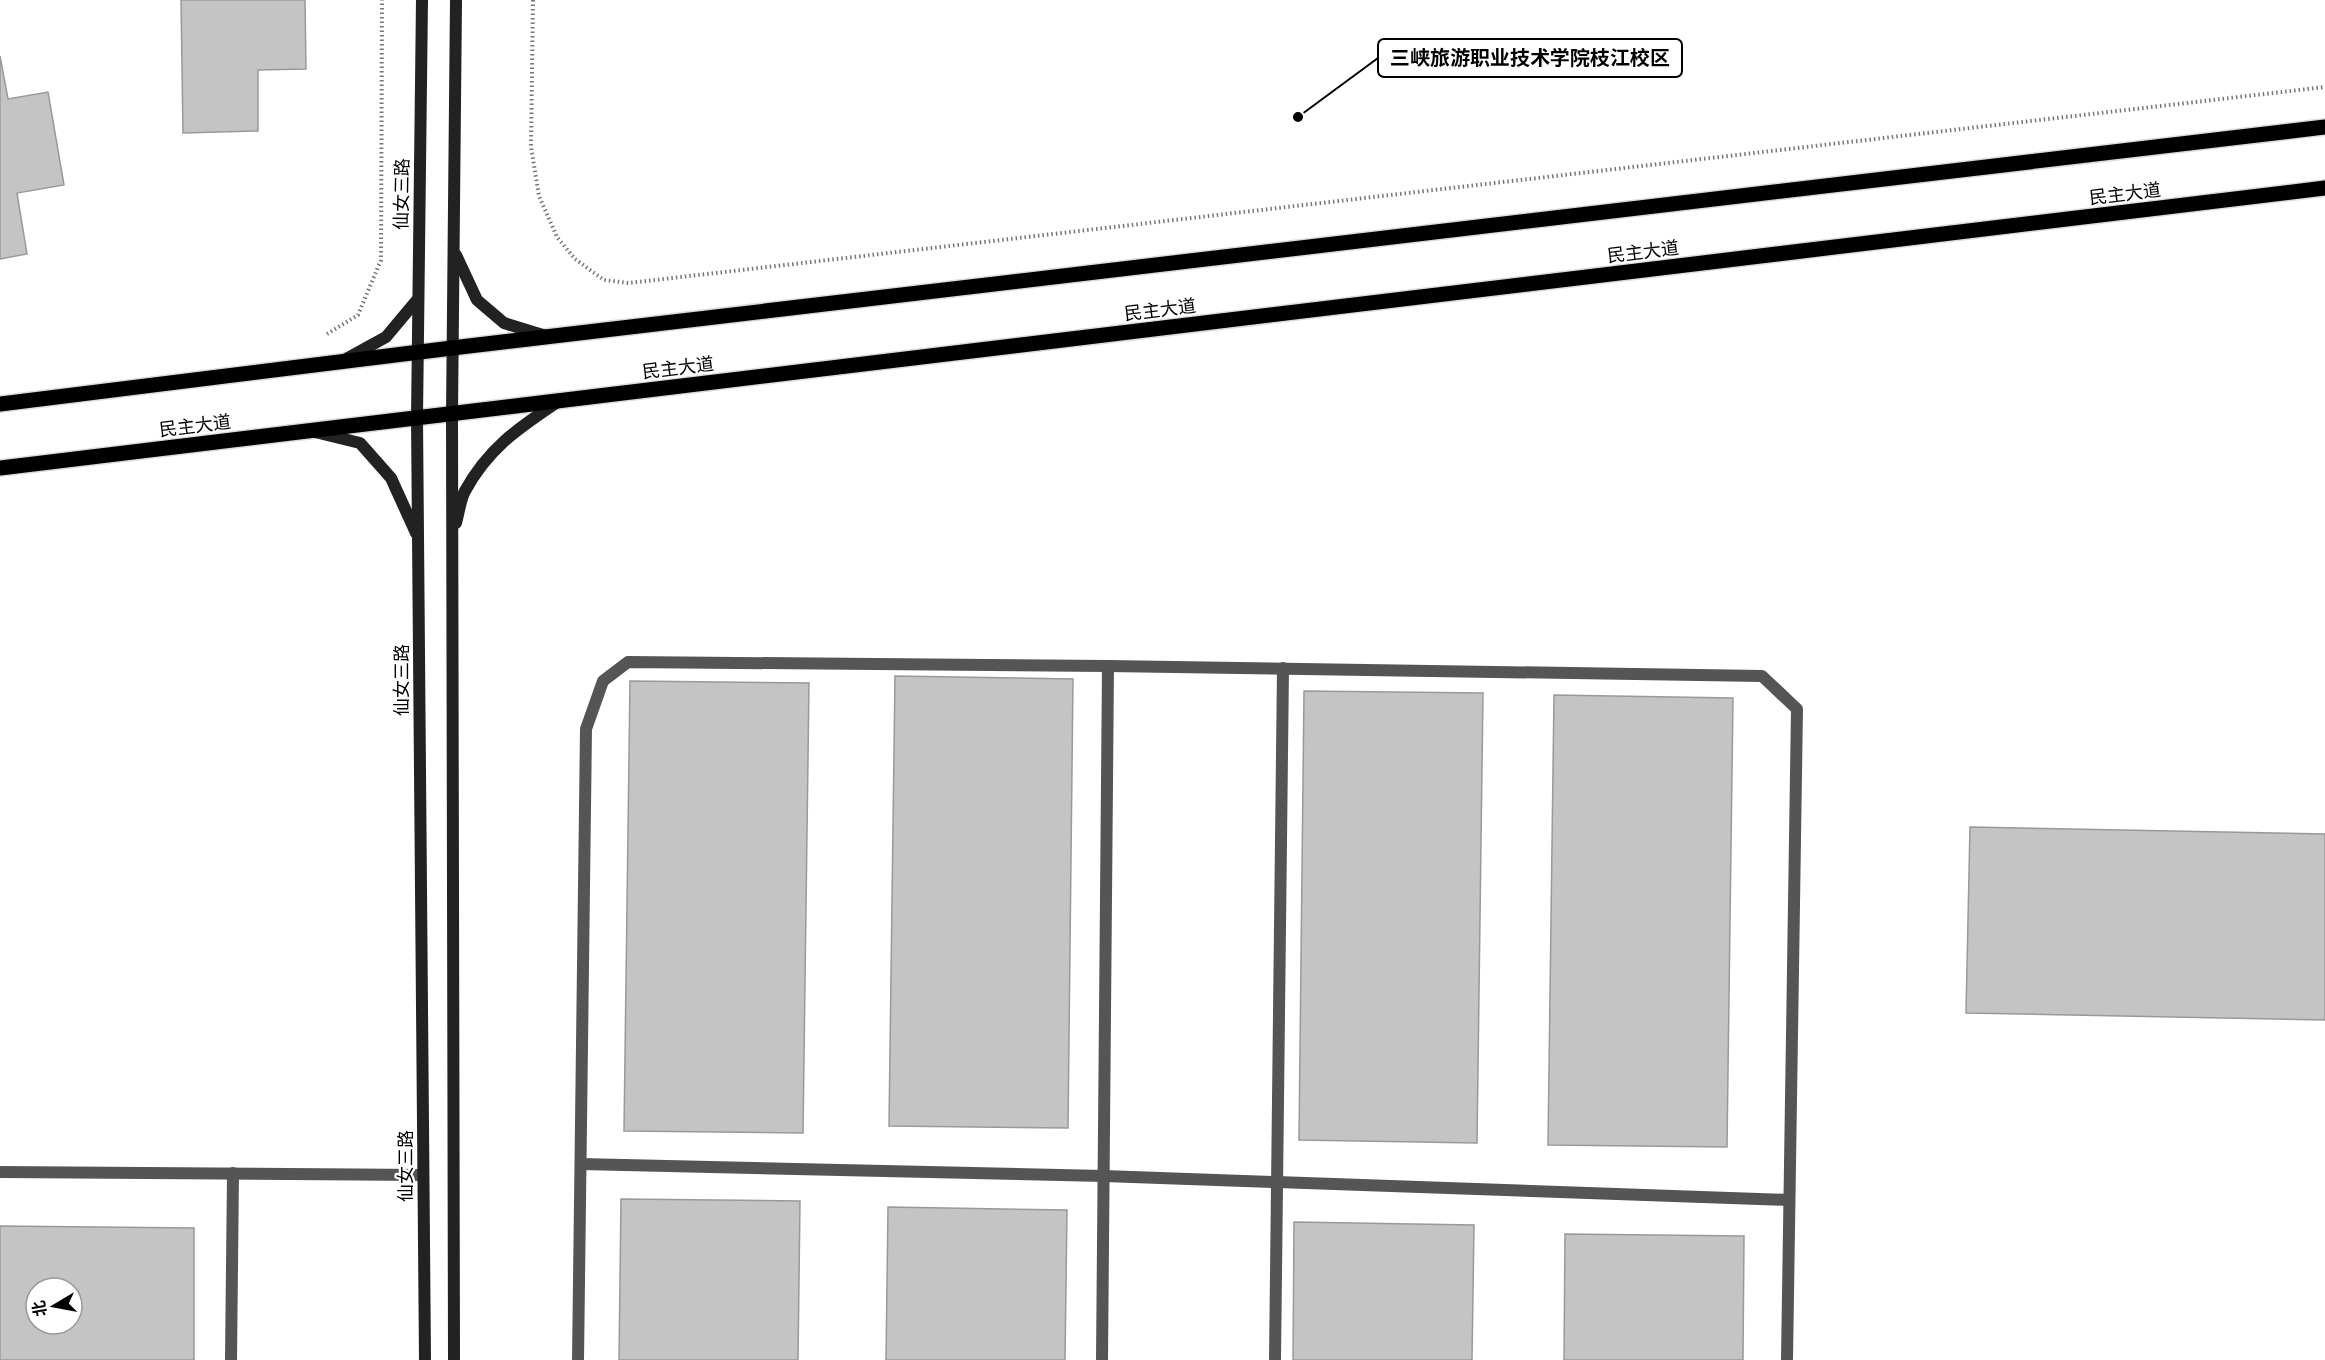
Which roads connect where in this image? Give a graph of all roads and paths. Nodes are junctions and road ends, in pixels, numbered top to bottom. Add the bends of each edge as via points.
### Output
1 (382, 0) edge
2 (422, 0) edge
3 (456, 0) edge
4 (533, 0) edge
5 (2325, 87) edge
6 (2325, 127) edge
7 (2325, 188) edge
8 (453, 250) junction
9 (417, 300) junction
10 (550, 337) junction
11 (319, 339) dead end
12 (452, 348) junction
13 (417, 353) junction
14 (341, 362) junction
15 (559, 401) junction
16 (0, 404) edge
17 (452, 414) junction
18 (417, 418) junction
19 (310, 431) junction
20 (0, 468) edge
21 (418, 537) junction
22 (452, 538) junction
23 (1108, 666) junction
24 (1283, 669) junction
25 (581, 1164) junction
26 (0, 1172) edge
27 (233, 1173) junction
28 (423, 1174) junction
29 (1104, 1176) junction
30 (1277, 1181) junction
31 (1789, 1200) junction
32 (231, 1360) edge
33 (425, 1360) edge
34 (454, 1360) edge
35 (578, 1360) edge
36 (1102, 1360) edge
37 (1275, 1360) edge
38 (1787, 1360) edge

1 - 11 path via 381,260 358,315
2 - 9 street, 仙女三路
3 - 8 street
4 - 5 path via 531,147 539,196 558,237 575,259 604,280 629,283
6 - 10 main road
7 - 15 main road, 民主大道
8 - 10 street via 477,300 504,323
8 - 12 street
9 - 13 street, 仙女三路
9 - 14 street via 386,337
10 - 12 main road
12 - 13 main road
12 - 17 street
13 - 14 main road
13 - 18 street, 仙女三路
14 - 16 main road
15 - 17 main road, 民主大道
15 - 22 street via 492,451 464,493
17 - 18 main road, 民主大道
17 - 22 street
18 - 19 main road, 民主大道
18 - 21 street, 仙女三路
19 - 20 main road, 民主大道
19 - 21 street via 360,443 391,478
21 - 28 street, 仙女三路
22 - 34 street
23 - 24 lane
23 - 25 lane via 628,663 603,681 586,729
23 - 29 lane
24 - 30 lane
24 - 31 lane via 1762,676 1797,709
25 - 29 lane
25 - 35 lane
26 - 27 lane
27 - 28 lane
27 - 32 lane
28 - 33 street, 仙女三路
29 - 30 lane
29 - 36 lane
30 - 31 lane
30 - 37 lane
31 - 38 lane

